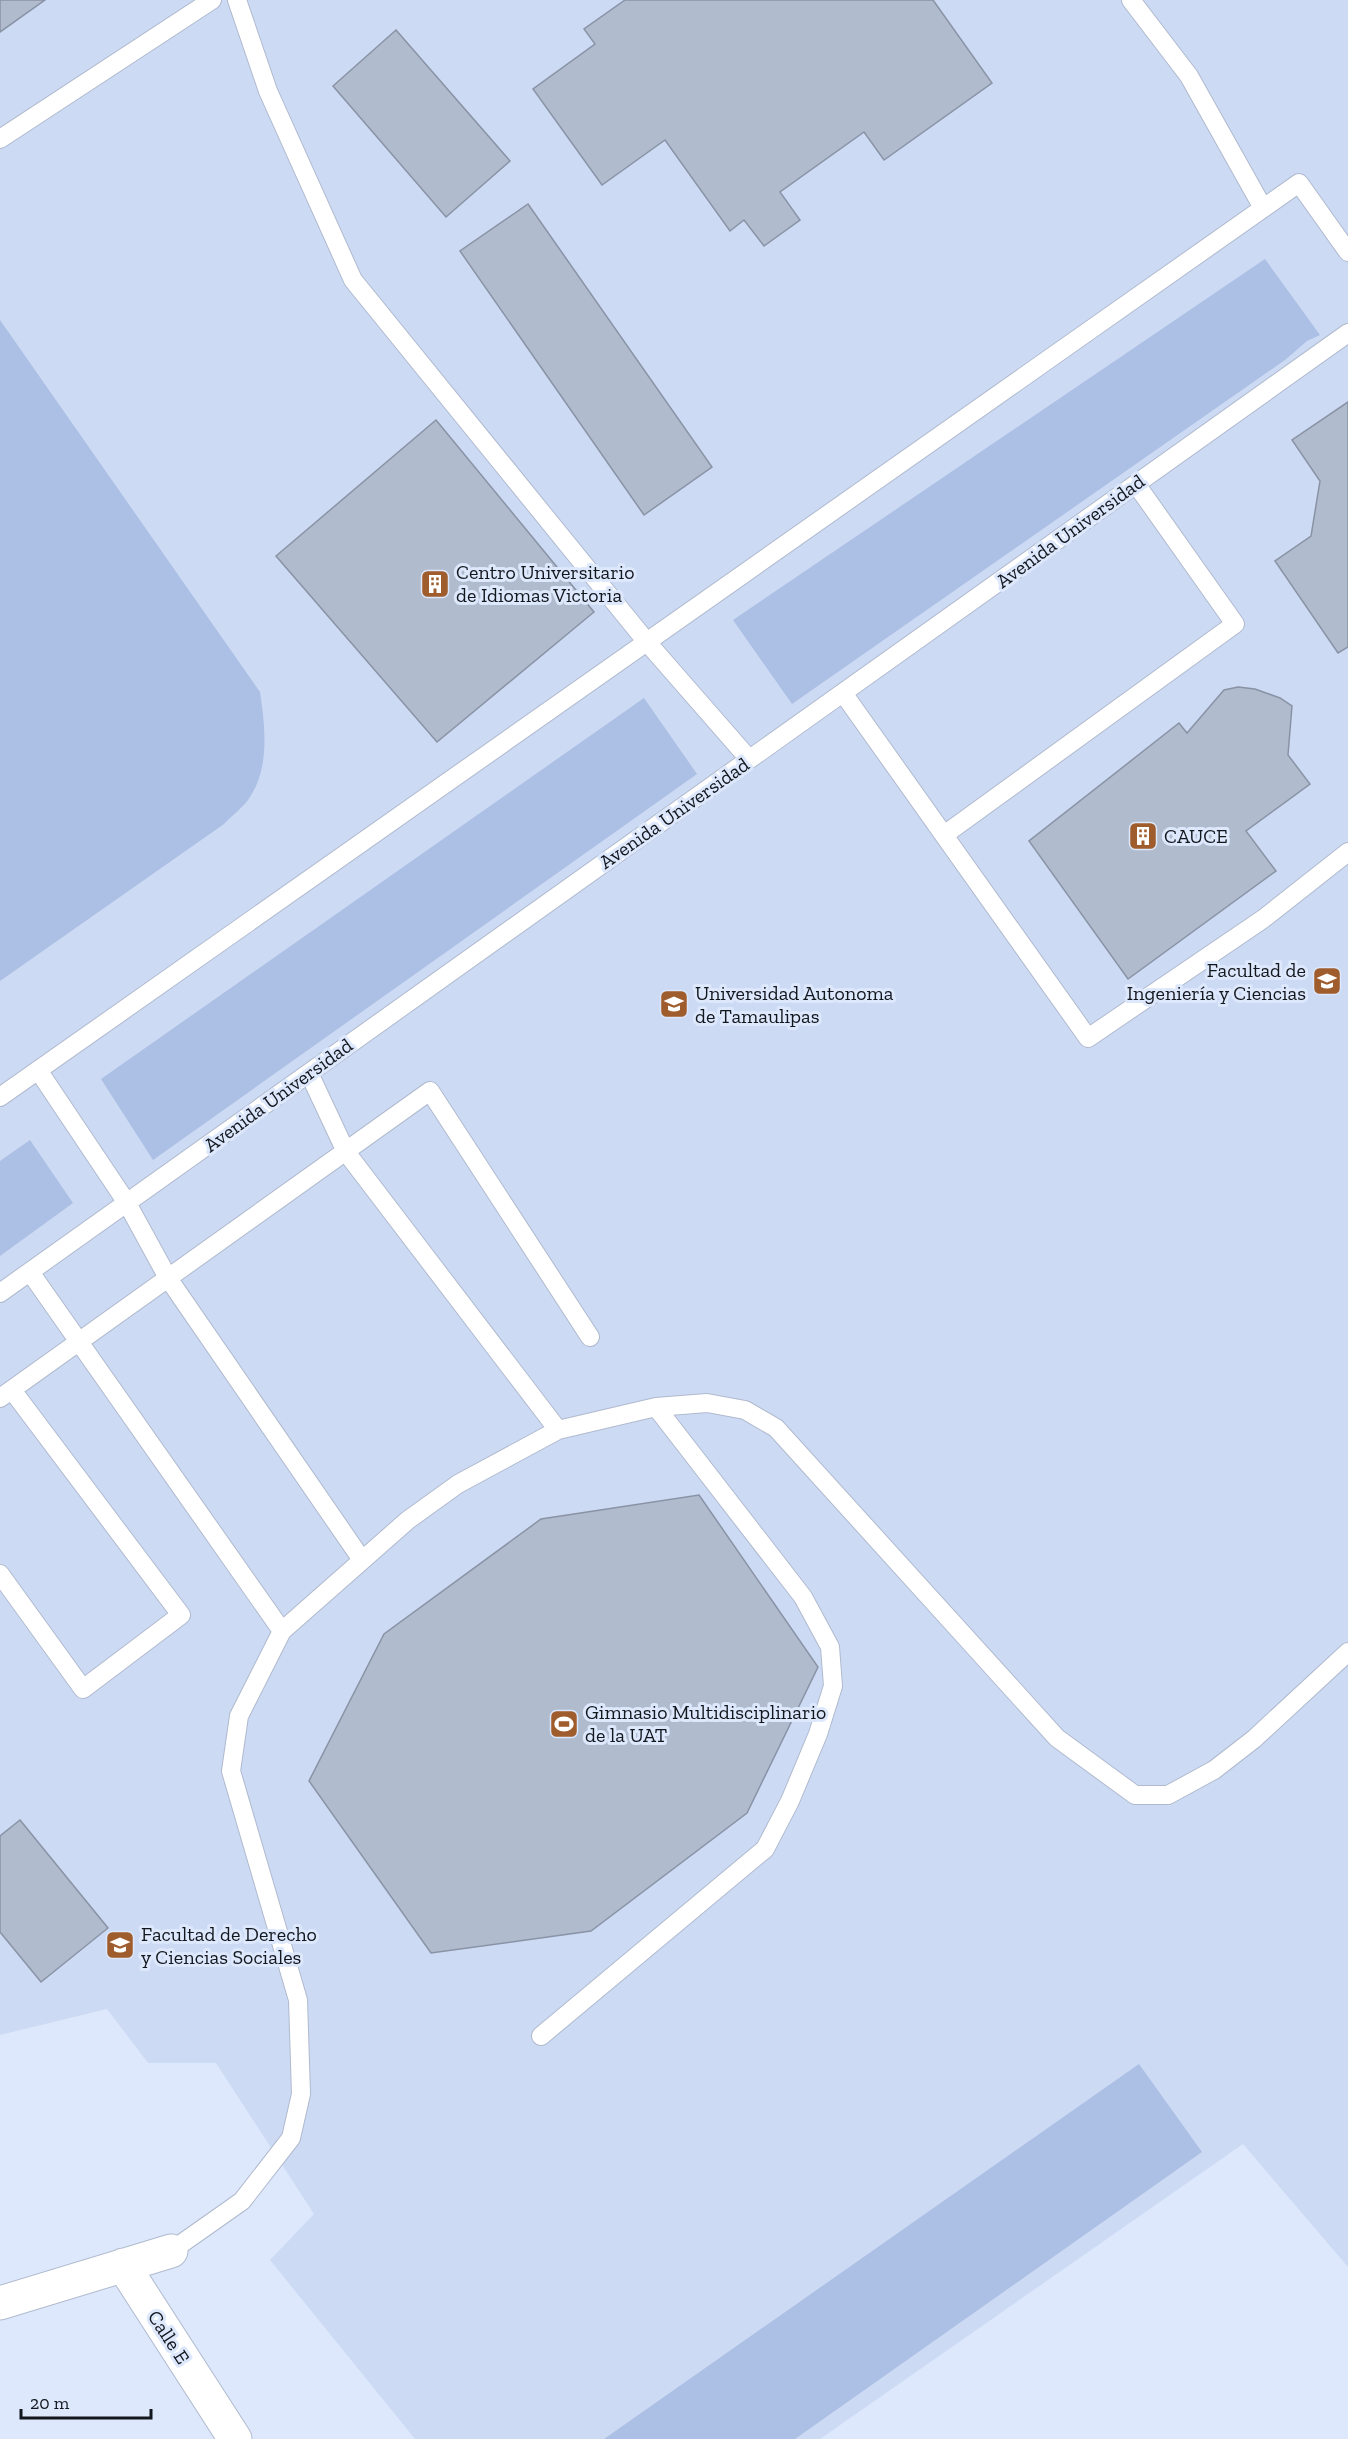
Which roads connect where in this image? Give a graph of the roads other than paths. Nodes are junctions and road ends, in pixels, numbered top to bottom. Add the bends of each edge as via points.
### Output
1 (212, 0) edge
2 (237, 0) edge
3 (1131, 0) edge
4 (0, 140) edge
5 (1263, 208) junction
6 (1348, 252) edge
7 (1348, 333) edge
8 (1136, 484) junction
9 (646, 641) junction
10 (843, 693) junction
11 (749, 759) junction
12 (944, 835) junction
13 (1348, 852) edge
14 (38, 1070) junction
15 (309, 1072) junction
16 (0, 1096) edge
17 (346, 1152) junction
18 (127, 1203) junction
19 (30, 1272) junction
20 (168, 1278) junction
21 (0, 1293) edge
22 (590, 1337) dead end
23 (78, 1342) junction
24 (6, 1394) edge
25 (656, 1407) junction
26 (558, 1431) junction
27 (362, 1560) junction
28 (0, 1574) edge
29 (282, 1630) junction
30 (1348, 1652) edge
31 (541, 2036) dead end
32 (171, 2251) joint
33 (123, 2265) junction
34 (0, 2303) edge
35 (235, 2439) edge

1 - 4 lane
2 - 9 lane via 268,91 353,280
3 - 5 lane via 1189,76
5 - 6 lane via 1299,183
5 - 9 lane
7 - 8 lane, Avenida Universidad
8 - 10 lane, Avenida Universidad
8 - 12 lane via 1235,624
9 - 11 lane
9 - 14 lane
10 - 11 lane, Avenida Universidad
10 - 12 lane
11 - 15 lane, Avenida Universidad
12 - 13 lane via 1088,1038 1263,919
14 - 16 lane
14 - 18 lane
15 - 17 lane
15 - 18 lane, Avenida Universidad
17 - 20 lane
17 - 22 lane via 430,1091
17 - 26 lane
18 - 19 lane, Avenida Universidad
18 - 20 lane
19 - 21 lane, Avenida Universidad
19 - 23 lane
20 - 23 lane
20 - 27 lane
23 - 24 lane
23 - 29 lane
24 - 28 lane via 181,1615 83,1689
25 - 26 lane
25 - 30 lane via 706,1403 745,1410 776,1428 1057,1738 1135,1795 1168,1795 1214,1770 1254,1739
25 - 31 lane via 803,1597 830,1647 833,1686 818,1734 765,1849
26 - 27 lane via 458,1484
27 - 29 lane
29 - 32 lane via 238,1716 231,1771 298,2000 301,2094 291,2138 242,2201
32 - 33 street
33 - 34 street
33 - 35 street, Calle E

